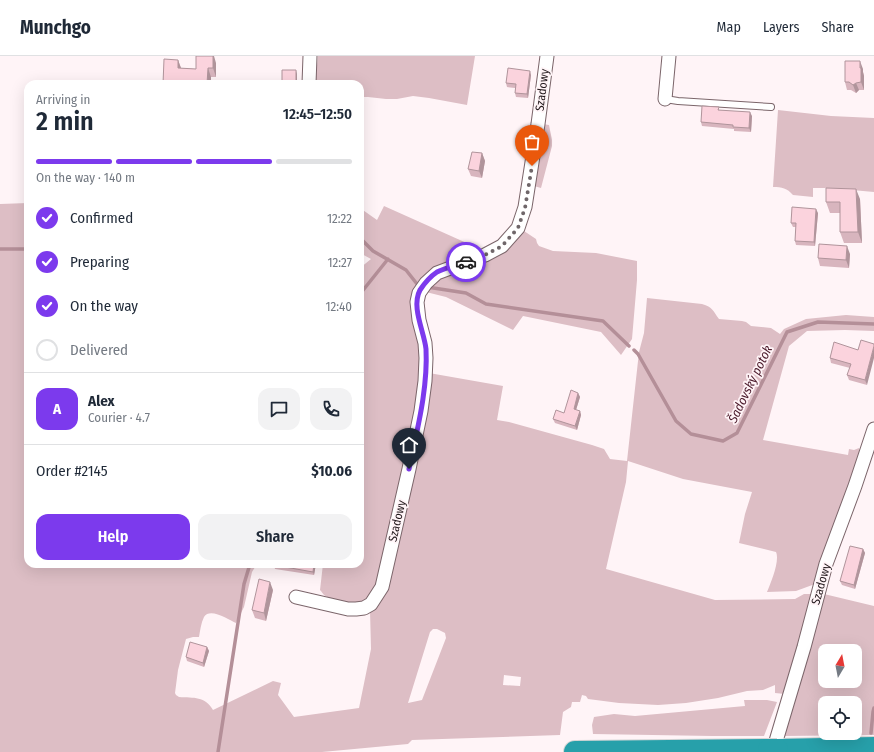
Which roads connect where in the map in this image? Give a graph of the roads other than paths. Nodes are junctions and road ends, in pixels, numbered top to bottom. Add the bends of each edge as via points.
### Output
1 (310, 56) edge
2 (546, 56) edge
3 (669, 56) edge
4 (309, 80) edge
5 (665, 99) joint
6 (771, 107) dead end
7 (874, 429) edge
8 (296, 598) dead end
9 (774, 747) junction
10 (874, 748) edge
11 (576, 752) edge

1 - 4 street
2 - 8 street, Szadowy via 525,208 518,228 502,246 485,255 437,272 423,286 416,302 425,342 425,381 409,469 382,587 371,604 364,608 348,609
3 - 5 street
5 - 6 lane
7 - 9 street, Szadowy via 826,564
9 - 10 highway
9 - 11 highway

